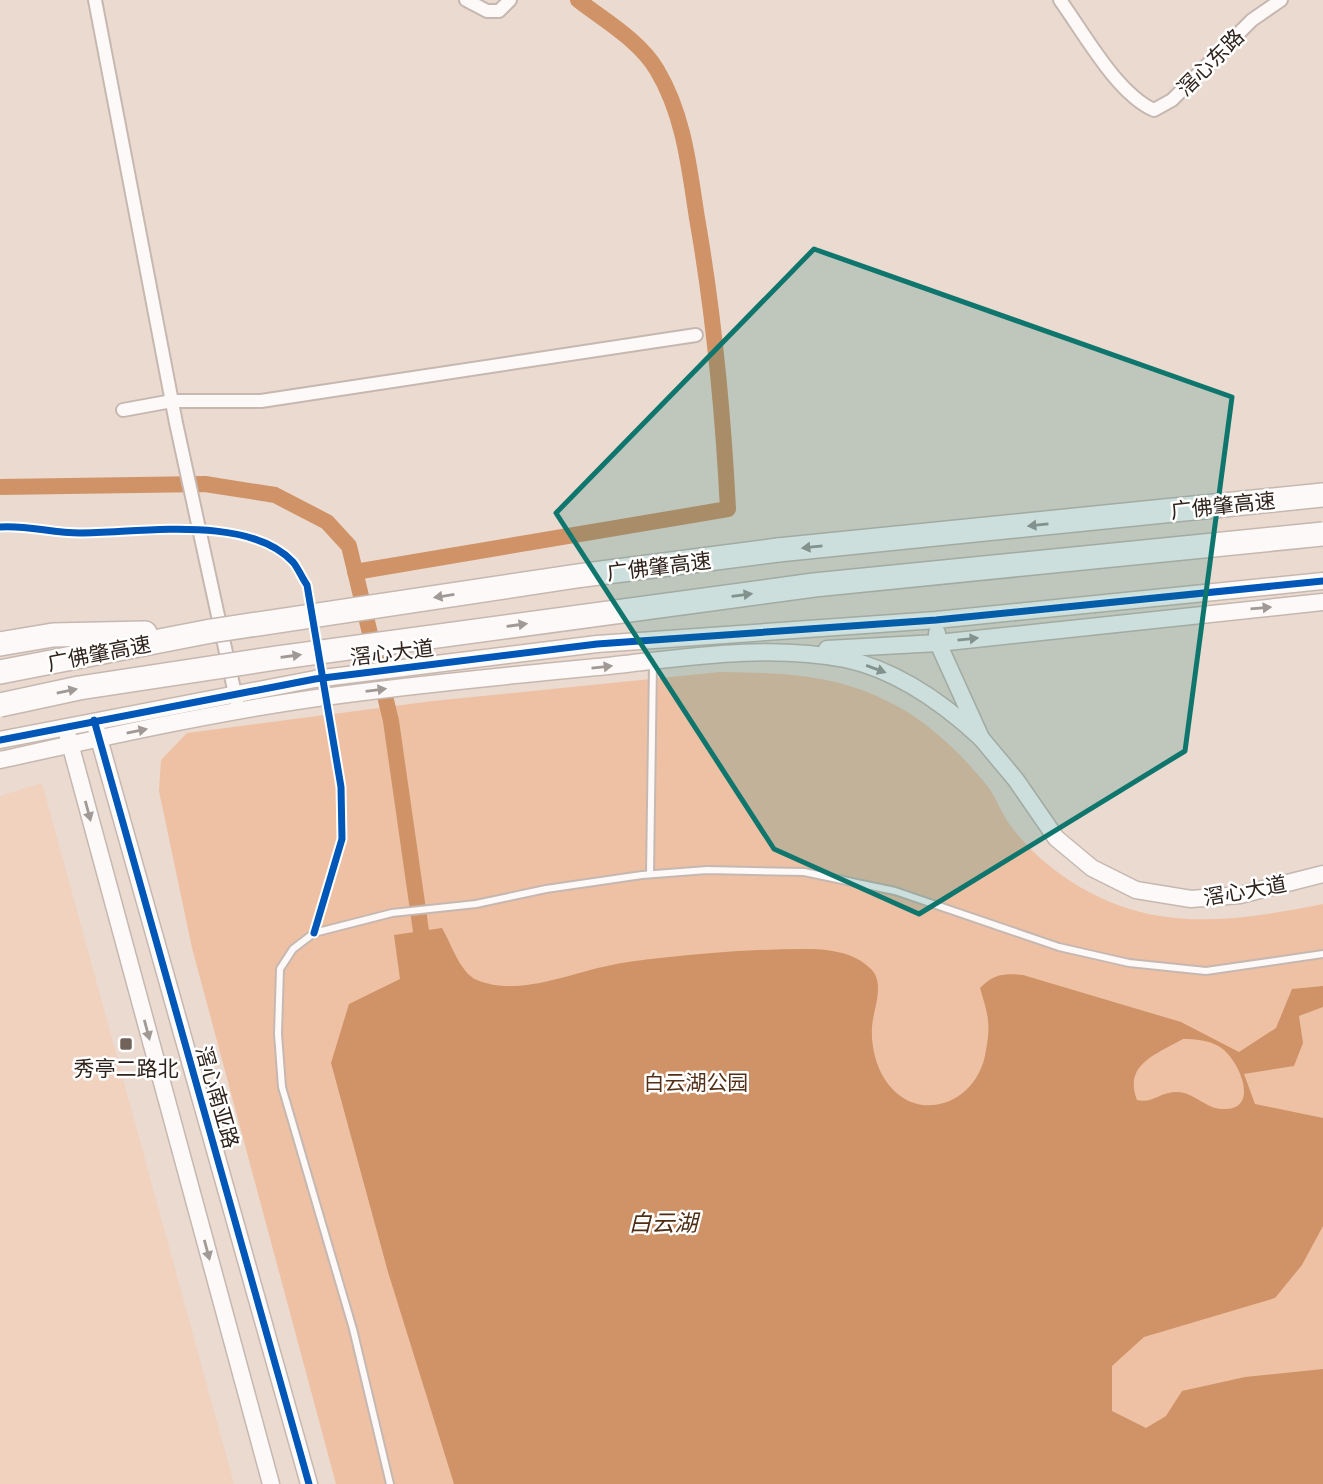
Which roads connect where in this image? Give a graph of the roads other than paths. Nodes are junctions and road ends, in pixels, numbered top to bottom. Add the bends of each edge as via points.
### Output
1 (95, 0) edge
2 (466, 0) edge
3 (510, 0) edge
4 (1060, 0) edge
5 (1281, 0) edge
6 (696, 335) dead end
7 (172, 401) junction
8 (123, 410) dead end
9 (1323, 495) edge
10 (1323, 534) edge
11 (1323, 581) edge
12 (1323, 602) edge
13 (936, 620) junction
14 (211, 631) junction
15 (751, 632) junction
16 (938, 643) junction
17 (0, 644) edge
18 (753, 653) junction
19 (653, 662) junction
20 (0, 672) edge
21 (234, 693) junction
22 (0, 705) edge
23 (239, 712) junction
24 (94, 720) junction
25 (65, 726) junction
26 (98, 738) junction
27 (981, 738) junction
28 (0, 740) edge
29 (70, 745) junction
30 (0, 760) edge
31 (650, 874) junction
32 (1323, 874) edge
33 (1323, 954) edge
34 (271, 1484) edge
35 (309, 1484) edge
36 (390, 1484) edge

1 - 7 street
2 - 3 street via 499,11
4 - 5 street, 滘心东路 via 1123,86 1138,103 1154,110 1172,100 1252,20
6 - 7 street via 261,401
7 - 8 street
7 - 21 street
9 -> 14 highway, 广佛肇高速, bridge via 778,550
22 -> 10 highway, 广佛肇高速, bridge via 276,658 665,604 908,574
11 - 13 street, 滘心大道
16 -> 12 street
13 - 15 street, 滘心大道
13 - 16 street, 滘心大道
14 - 17 highway via 53,635
14 - 20 highway, 广佛肇高速
15 - 18 lane
15 - 21 street, 滘心大道 via 597,644
16 - 18 street
16 - 27 street, 滘心大道
18 - 19 street, 滘心大道
18 -> 27 street, 滘心大道 via 818,654 877,669 940,704
23 -> 19 street, 滘心大道 via 437,683
19 - 31 lane
21 - 23 street
21 - 24 street, 滘心大道
26 -> 23 street, 滘心大道
24 - 25 street, 滘心大道
24 - 26 street, 滘心南亚路
25 - 28 street, 滘心大道
25 - 29 street
26 - 29 street, 滘心大道
26 - 35 street, 滘心南亚路
27 - 32 street, 滘心大道 via 1056,838 1092,869 1126,886 1164,896 1214,898
29 - 30 street, 滘心大道
29 -> 34 street
31 - 33 lane via 804,872 895,891 1059,947 1129,963 1206,971
31 - 36 lane via 392,913 314,933 293,949 280,969 282,1087 353,1329

